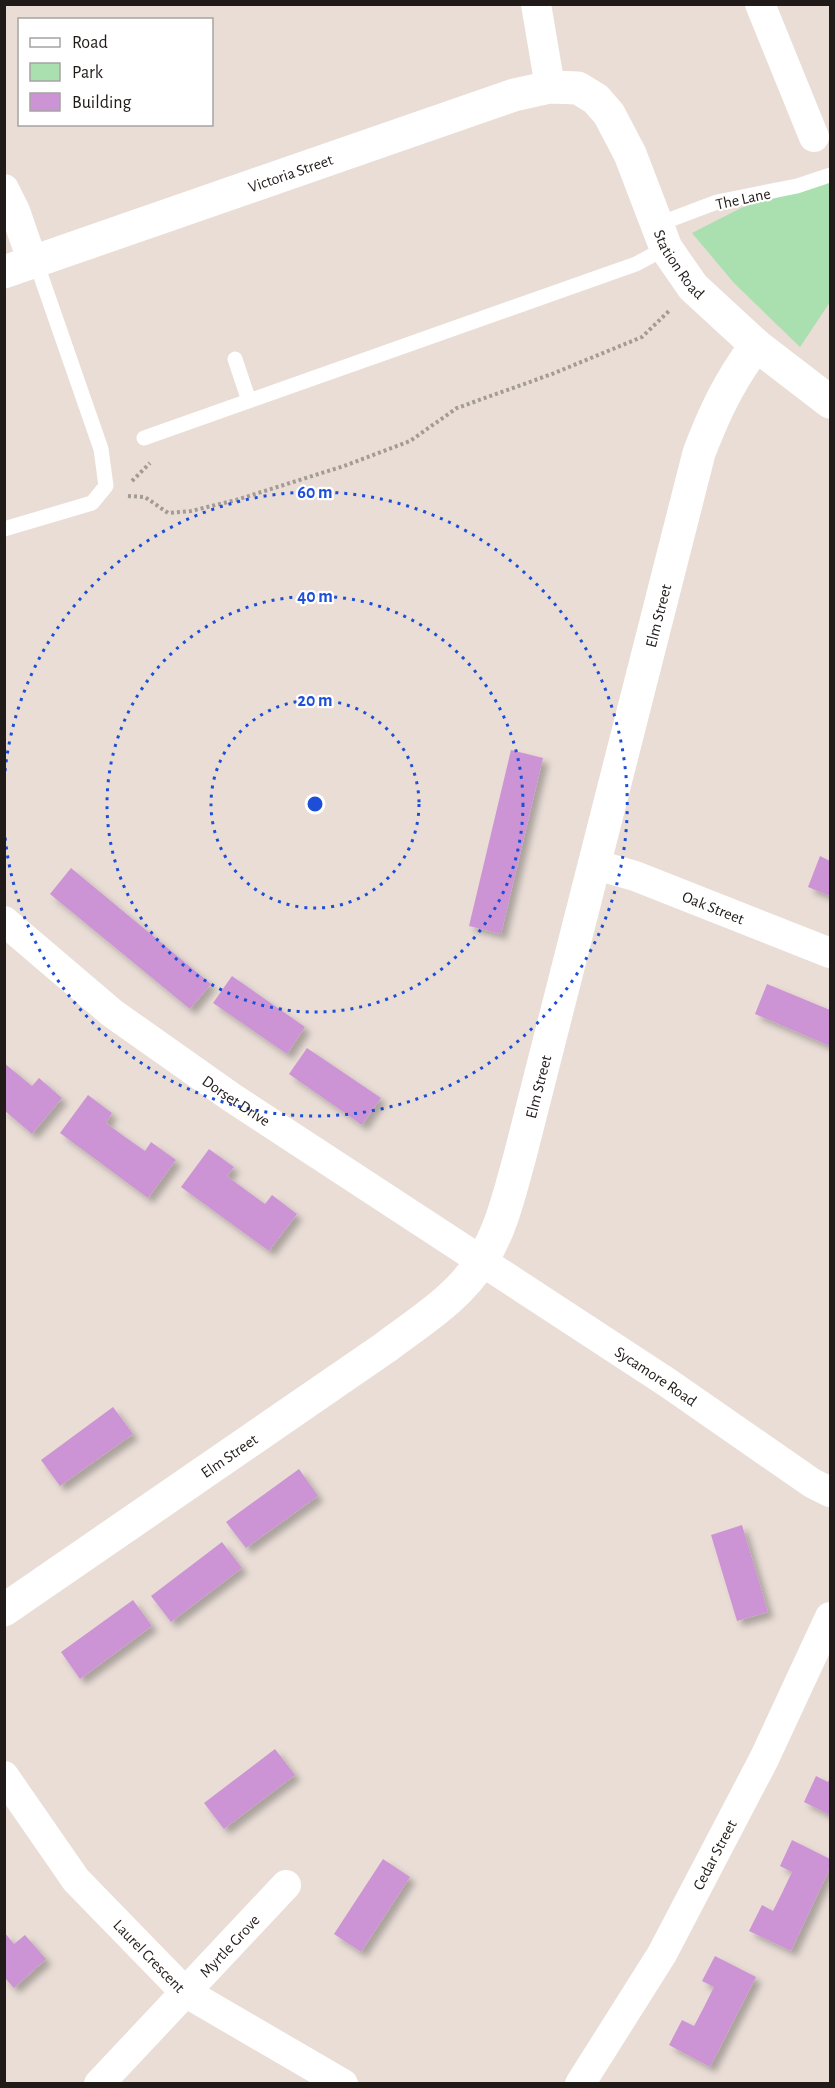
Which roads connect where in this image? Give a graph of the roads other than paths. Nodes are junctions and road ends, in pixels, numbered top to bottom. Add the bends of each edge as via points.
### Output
1 (536, 4) edge
2 (760, 4) edge
3 (564, 88) junction
4 (814, 137) dead end
5 (831, 175) edge
6 (4, 189) edge
7 (661, 237) junction
8 (24, 266) edge
9 (756, 345) junction
10 (235, 359) dead end
11 (249, 400) junction
12 (831, 402) edge
13 (144, 438) dead end
14 (4, 529) edge
15 (593, 864) junction
16 (4, 921) edge
17 (831, 954) edge
18 (482, 1261) junction
19 (831, 1492) edge
20 (4, 1610) edge
21 (831, 1617) edge
22 (4, 1776) edge
23 (286, 1886) dead end
24 (185, 1992) junction
25 (99, 2084) edge
26 (343, 2084) edge
27 (580, 2084) edge

1 - 3 street
2 - 4 street
3 - 7 street, Station Road via 596,99 609,114 630,153
3 - 8 street, Victoria Street via 514,95
5 - 7 lane, The Lane via 717,202
6 - 8 street via 15,211
7 - 9 street, Station Road via 693,287
7 - 11 lane, The Lane via 636,264
8 - 14 lane via 101,449 106,486 92,503
9 - 12 street, Station Road
9 - 15 street, Elm Street via 717,406 699,453
10 - 11 lane
11 - 13 lane, The Lane
15 - 17 street, Oak Street via 635,876
15 - 18 street, Elm Street via 504,1213
16 - 18 street, Dorset Drive via 112,1013 231,1097
18 - 19 street, Sycamore Road
18 - 20 street, Elm Street via 431,1313 377,1353
21 - 27 street, Cedar Street via 764,1759 662,1954
22 - 24 street, Laurel Crescent via 76,1880
23 - 24 street, Myrtle Grove
24 - 25 street, Myrtle Grove
24 - 26 street, Laurel Crescent

